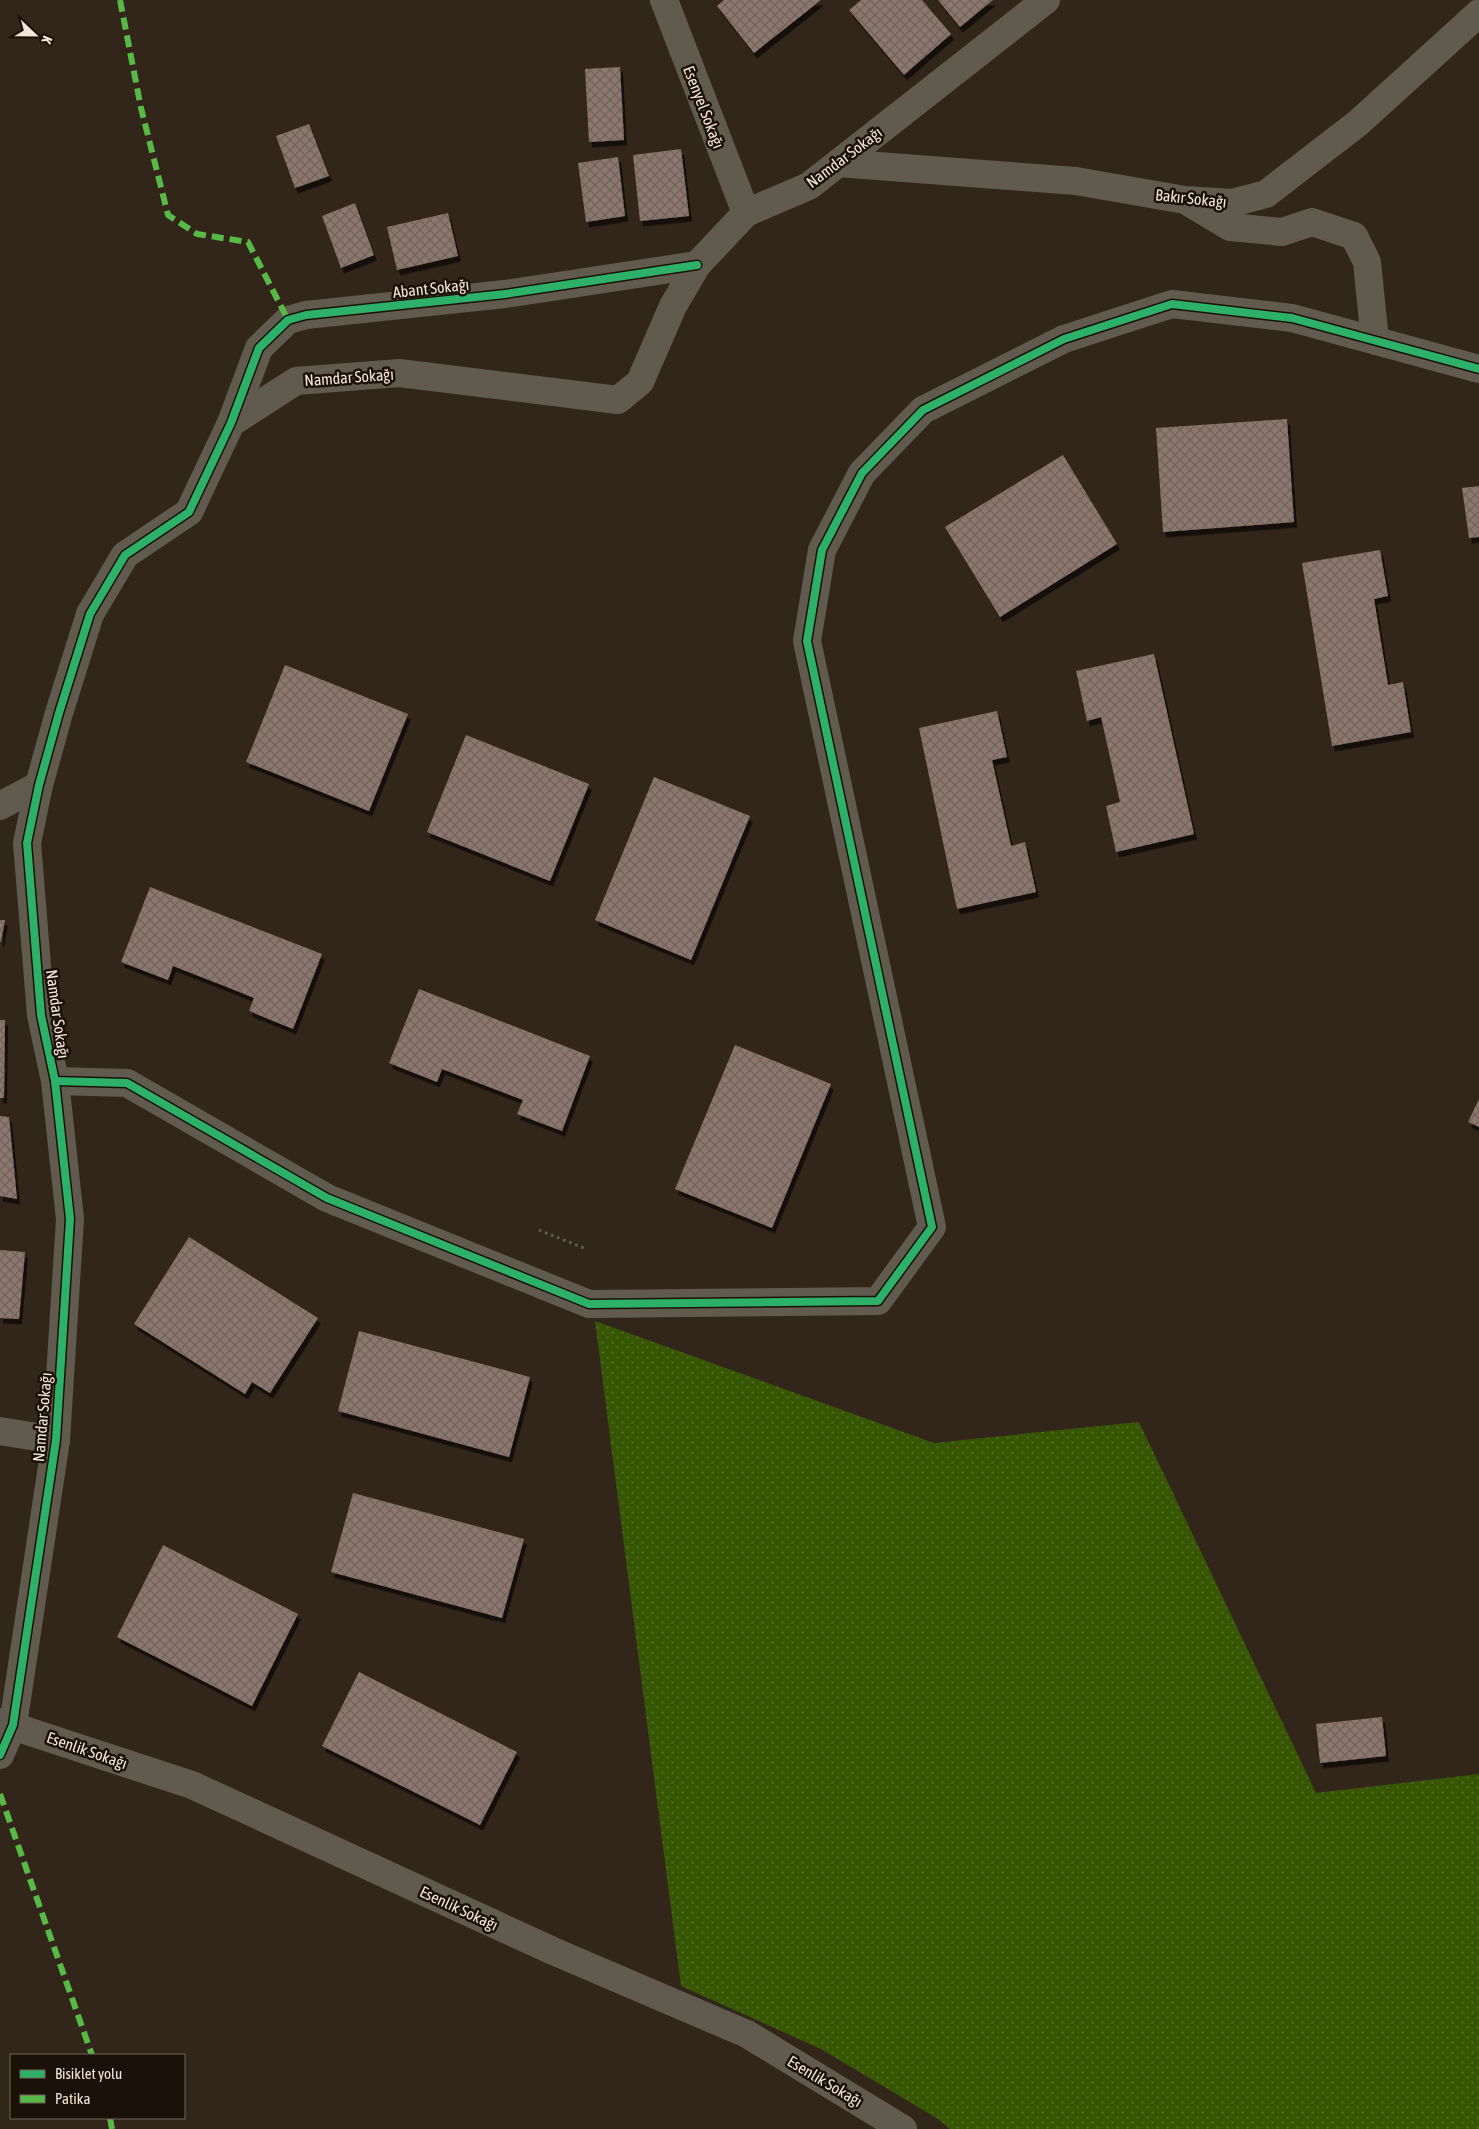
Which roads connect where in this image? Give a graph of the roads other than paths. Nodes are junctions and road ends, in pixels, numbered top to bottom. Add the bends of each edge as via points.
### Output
1 (664, 0) edge
2 (1046, 0) edge
3 (1479, 13) edge
4 (838, 163) junction
5 (1185, 200) junction
6 (746, 213) junction
7 (697, 265) junction
8 (1375, 341) junction
9 (1479, 369) edge
10 (231, 423) junction
11 (38, 785) junction
12 (0, 806) edge
13 (55, 1081) junction
14 (0, 1432) edge
15 (56, 1440) junction
16 (6, 1724) edge
17 (0, 1755) edge
18 (903, 2129) edge

1 - 6 street, Esenyel Sokağı
2 - 4 street, Namdar Sokağı
3 - 5 street, Bakır Sokağı via 1358,122 1266,194 1232,203
4 - 5 street, Bakır Sokağı via 1076,181
4 - 6 street, Namdar Sokağı via 808,186
5 - 8 street via 1230,227 1282,232 1312,222 1354,236 1366,262
6 - 7 street, Namdar Sokağı
7 - 10 street, Abant Sokağı via 505,294 306,315 288,320 259,348
7 - 10 street, Namdar Sokağı via 673,306 640,382 618,400 399,373 296,381
8 - 9 street
8 - 13 street via 1292,318 1172,304 1064,340 923,410 862,473 822,550 807,641 932,1227 878,1301 589,1304 327,1198 127,1083
10 - 11 street, Namdar Sokağı via 189,512 125,556 90,614
11 - 12 street
11 - 13 street, Namdar Sokağı via 27,843 41,1015
13 - 15 street, Namdar Sokağı via 70,1219
14 - 15 street
15 - 16 street, Namdar Sokağı
16 - 17 street, Namdar Sokağı
16 - 18 street, Esenlik Sokağı via 192,1786 553,1951 747,2034

